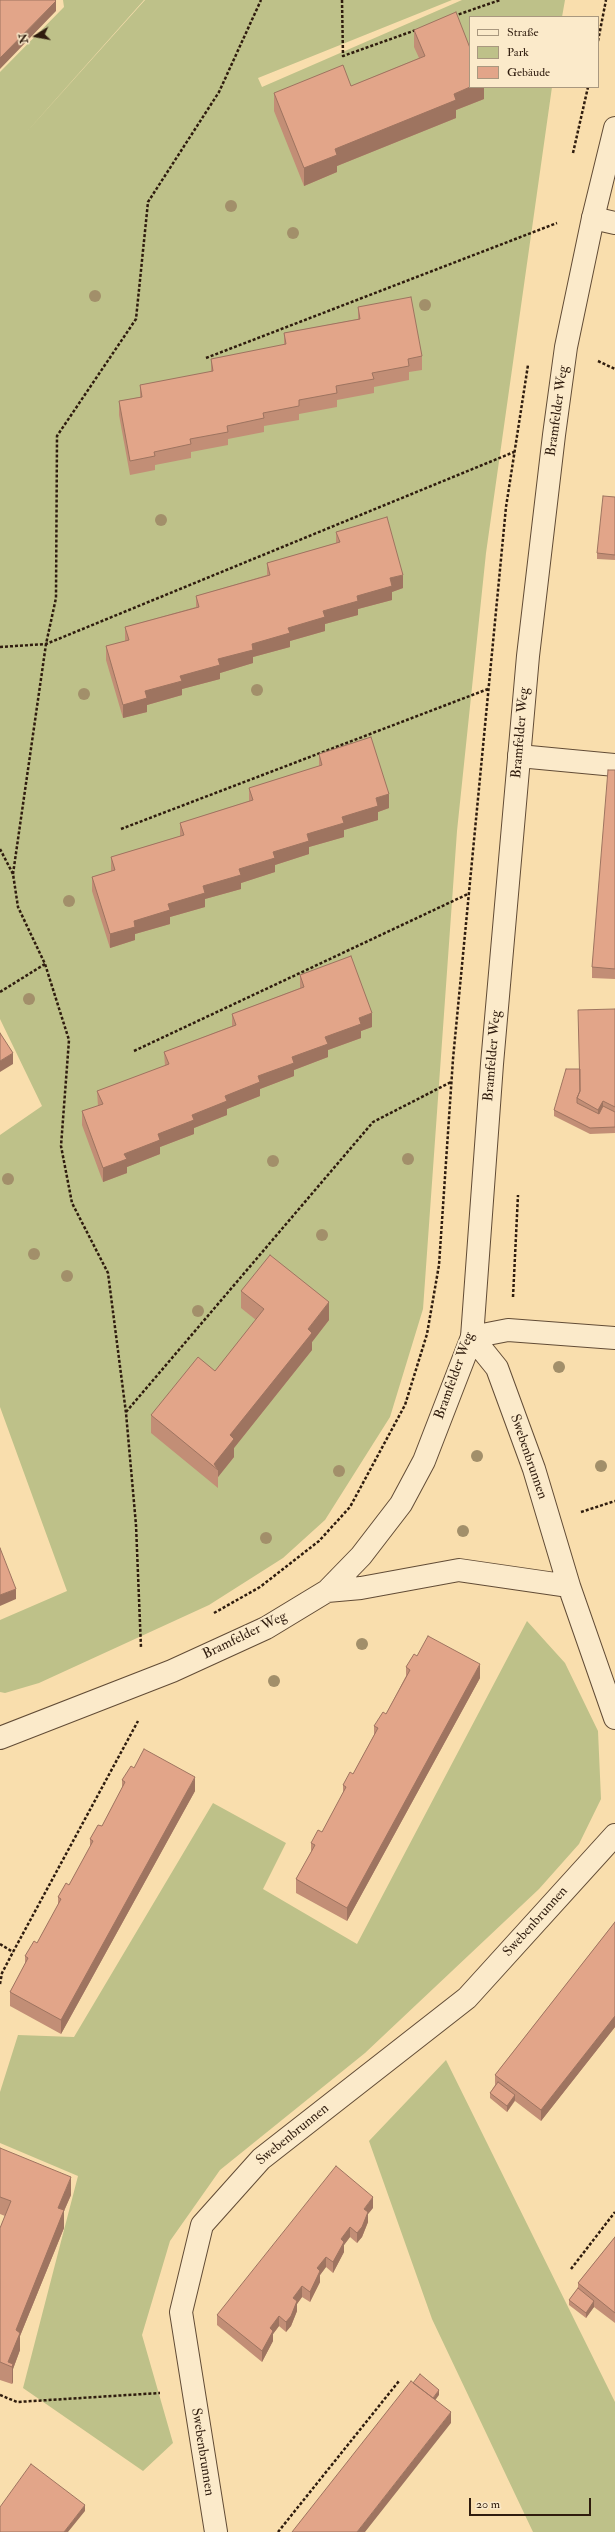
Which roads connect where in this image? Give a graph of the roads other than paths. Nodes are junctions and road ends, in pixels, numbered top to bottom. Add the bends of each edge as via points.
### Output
1 (615, 128) edge
2 (593, 218) junction
3 (615, 223) edge
4 (519, 756) junction
5 (615, 765) edge
6 (472, 1337) junction
7 (615, 1338) edge
8 (569, 1586) junction
9 (327, 1591) junction
10 (615, 1718) edge
11 (0, 1738) edge
12 (615, 1835) edge
13 (216, 2532) edge

1 - 2 street, Bramfelder Weg
2 - 3 street
2 - 4 street, Bramfelder Weg via 566,347 528,656
4 - 5 street
4 - 6 street, Bramfelder Weg
6 - 7 street via 508,1330
6 - 8 street, Swebenbrunnen via 497,1368 534,1469
6 - 9 street, Bramfelder Weg via 424,1461 401,1504 361,1556
8 - 9 street via 459,1570 361,1588
8 - 10 street, Swebenbrunnen
9 - 11 street, Bramfelder Weg via 266,1628 172,1671
12 - 13 street, Swebenbrunnen via 467,1998 261,2159 202,2225 181,2312

